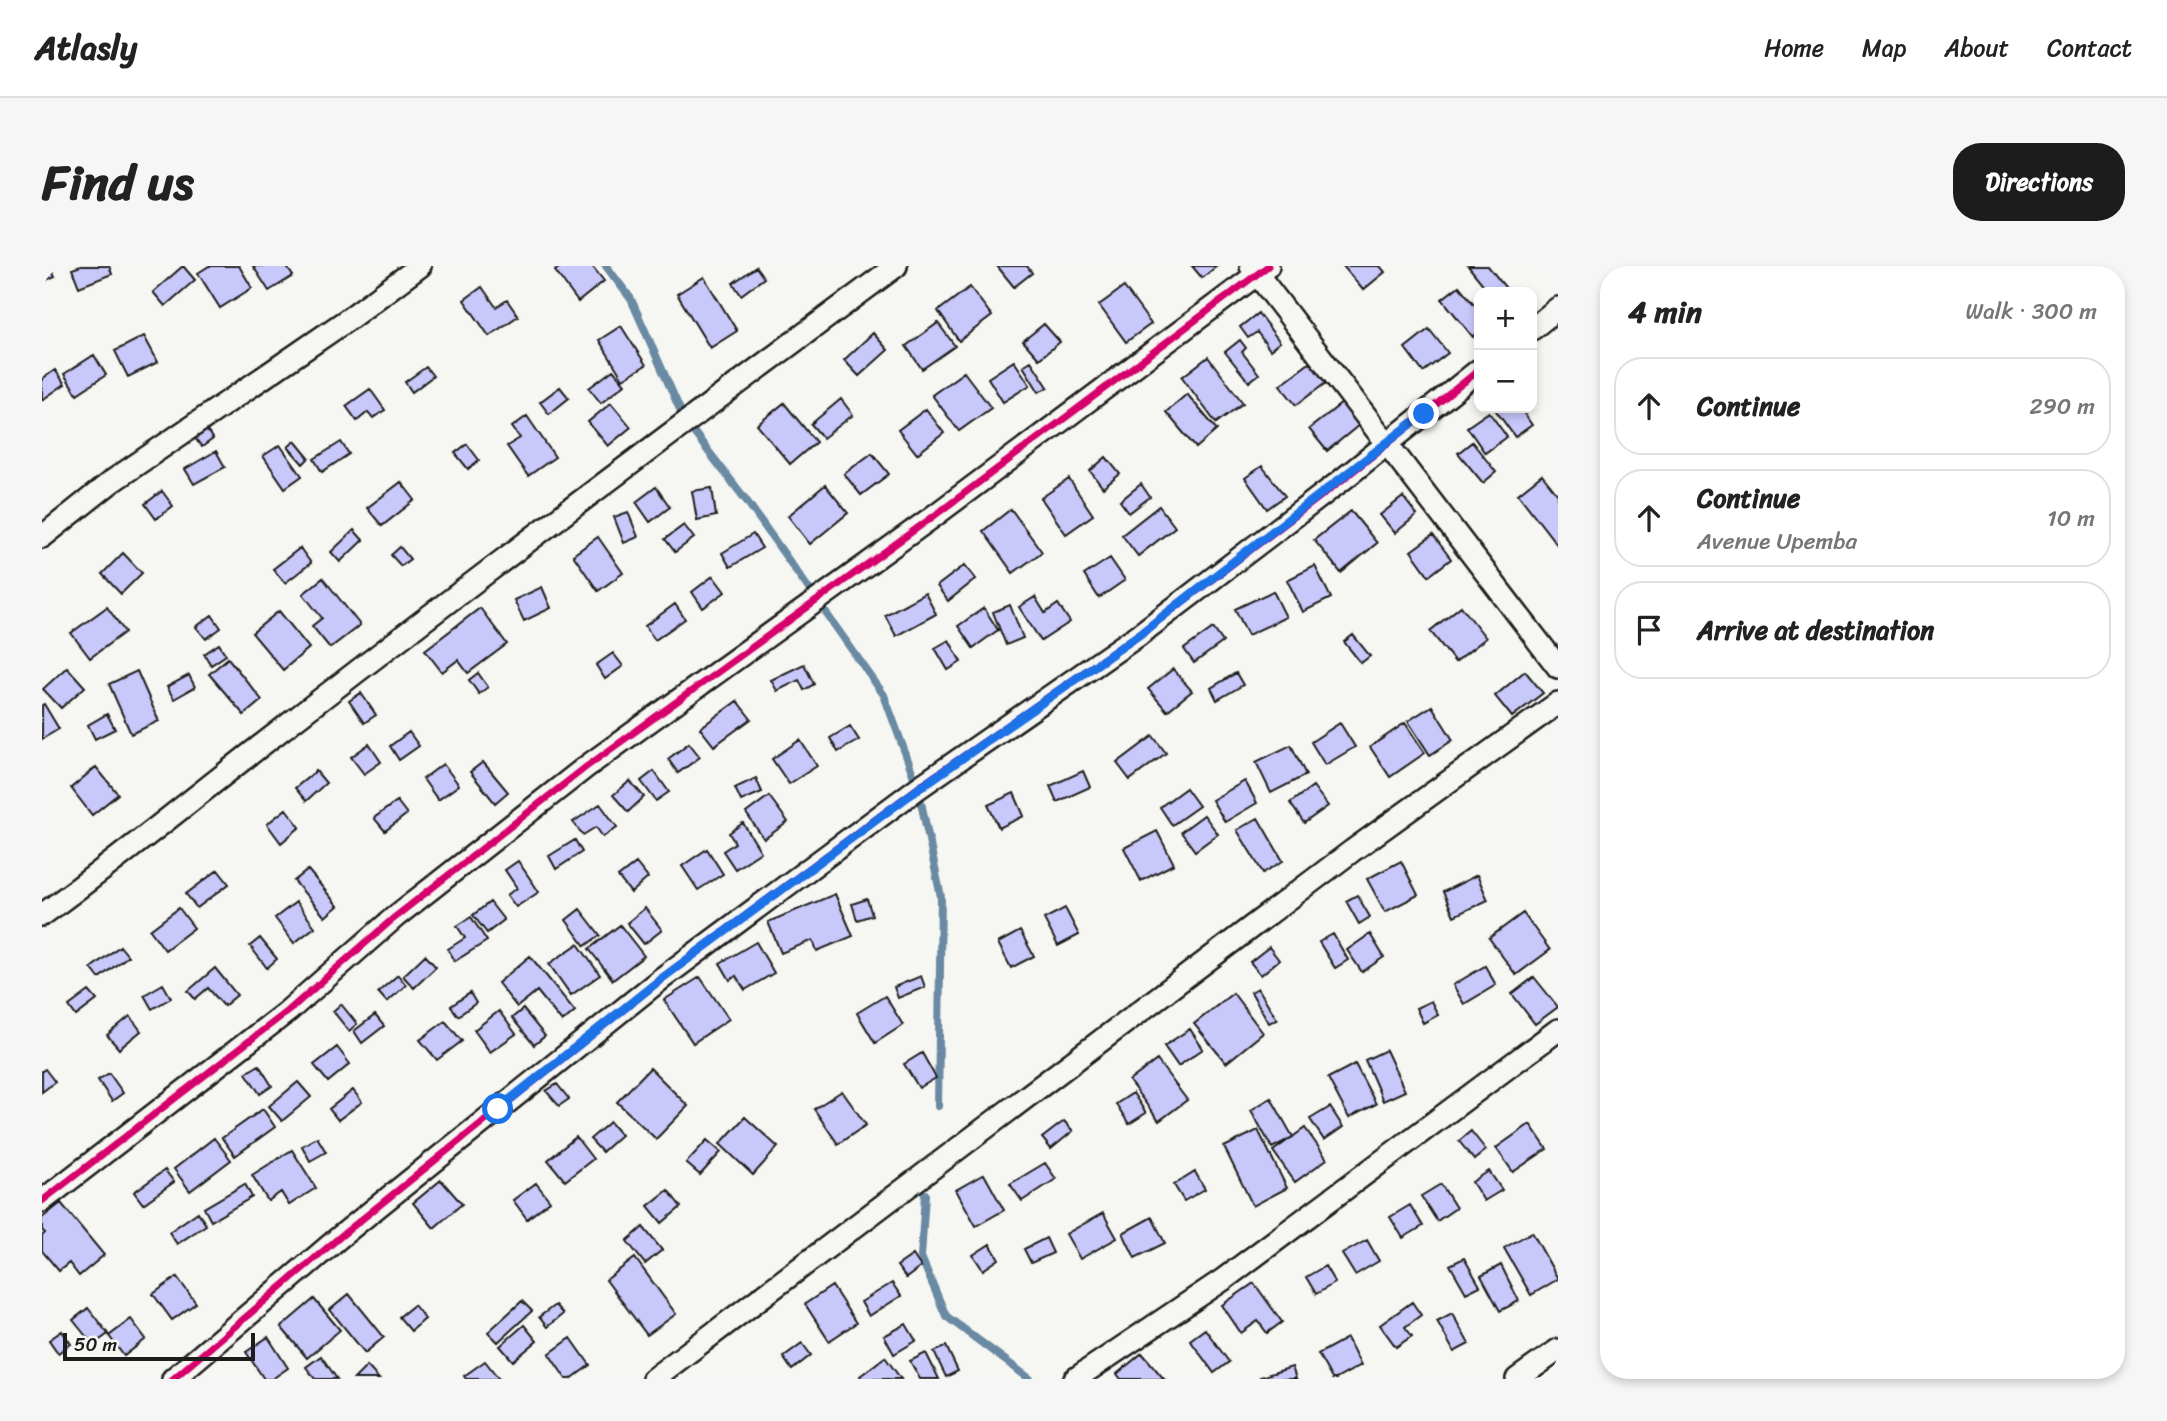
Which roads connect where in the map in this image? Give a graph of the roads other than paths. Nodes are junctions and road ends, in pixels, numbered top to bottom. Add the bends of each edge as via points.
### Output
1 (420, 266) edge
2 (897, 266) edge
3 (1259, 269) edge
4 (1558, 308) edge
5 (1537, 325) edge
6 (1474, 374) edge
7 (1387, 443) junction
8 (42, 537) edge
9 (1558, 667) edge
10 (1558, 703) edge
11 (42, 915) edge
12 (1558, 1030) edge
13 (42, 1201) edge
14 (1558, 1350) edge
15 (173, 1379) edge
16 (653, 1379) edge
17 (1075, 1379) edge
18 (1517, 1379) edge

1 - 8 street via 111,482
2 - 11 street via 555,519
3 - 7 street
3 - 13 street via 944,509 586,767 395,917 288,1011
4 - 5 street
6 - 7 street
7 - 9 street
7 - 15 street via 1140,634 918,789 661,979 341,1236
10 - 16 street via 1352,851
12 - 17 street via 1224,1279
14 - 18 street

